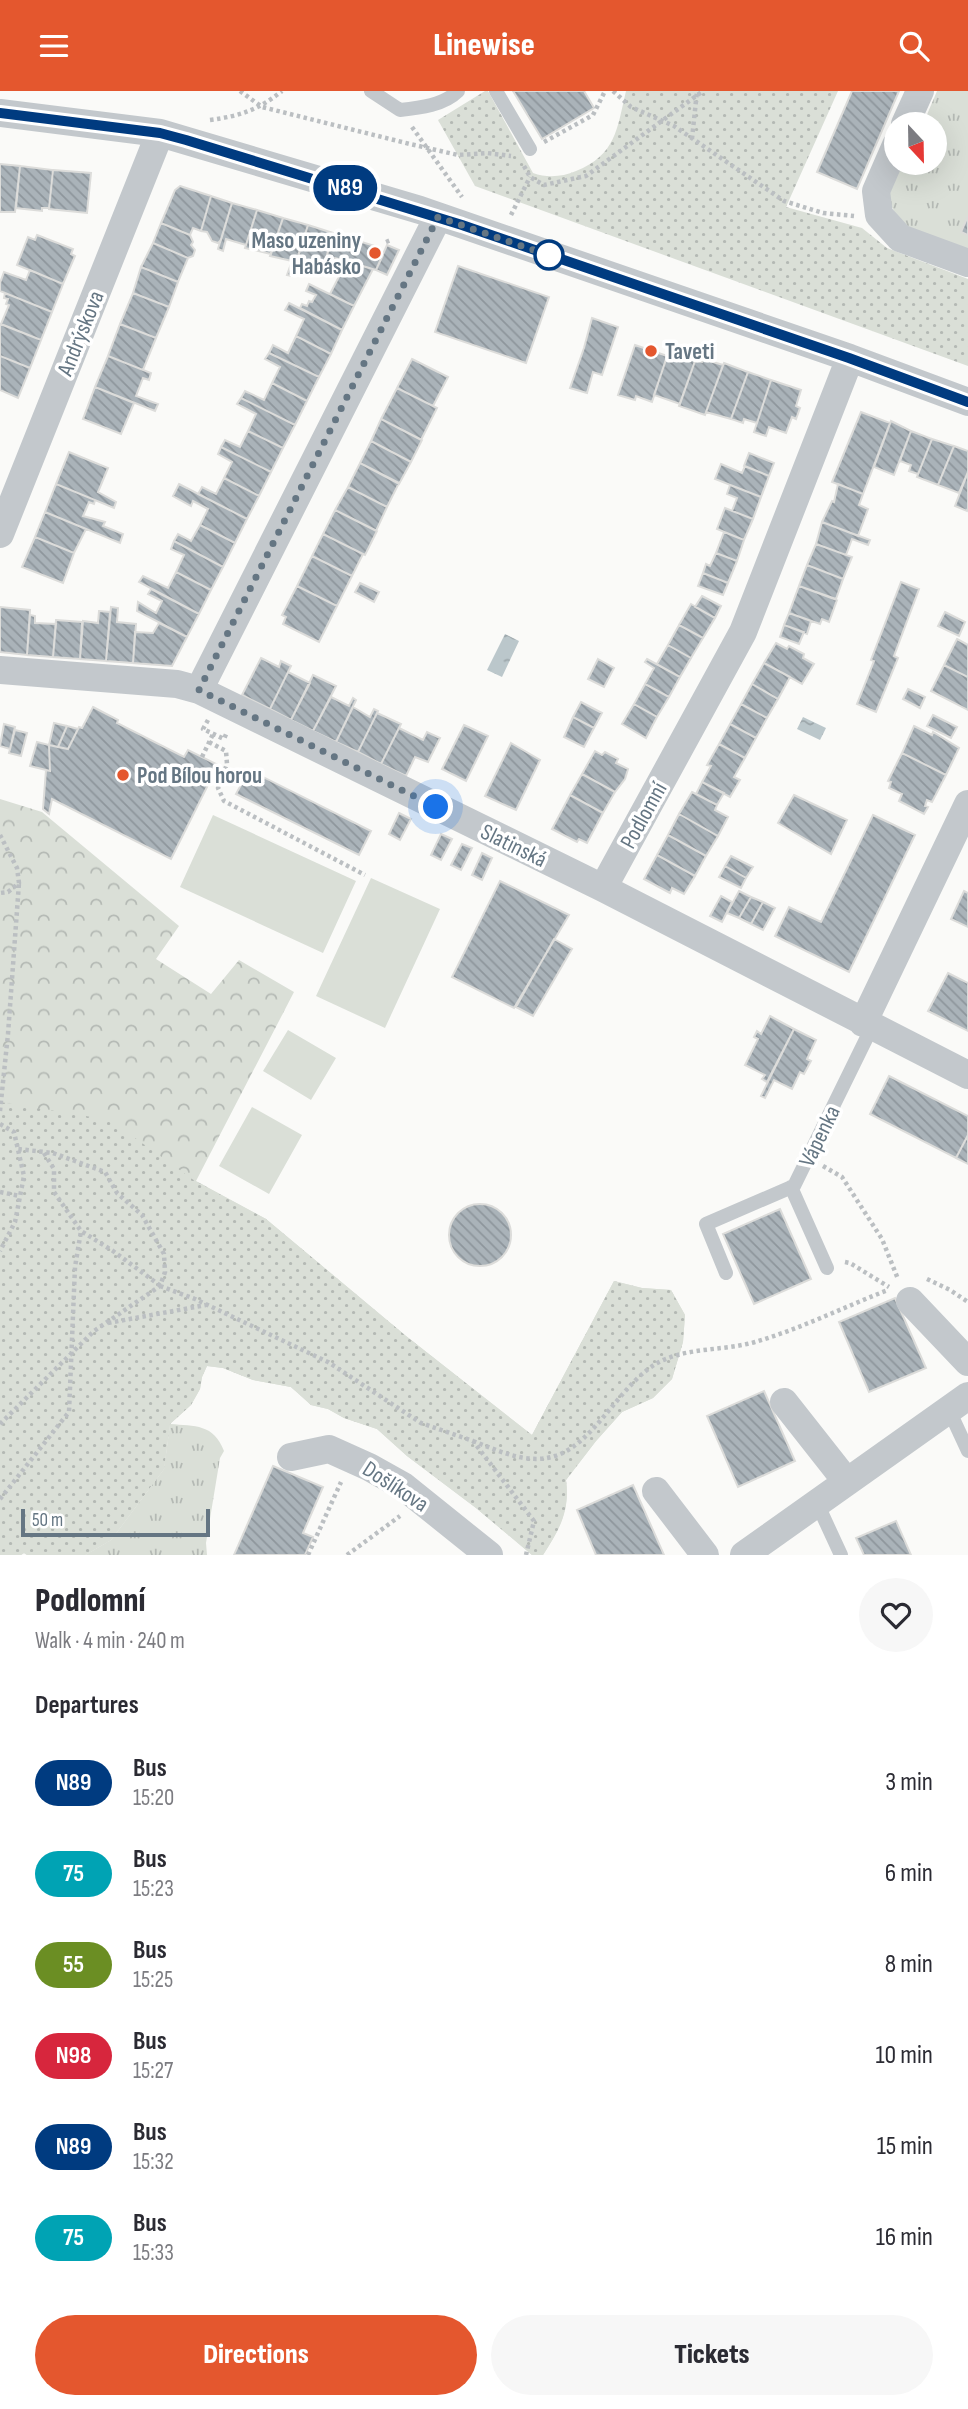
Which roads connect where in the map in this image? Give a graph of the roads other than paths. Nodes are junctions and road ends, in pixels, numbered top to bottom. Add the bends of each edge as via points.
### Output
1 (371, 91) edge
2 (458, 91) edge
3 (496, 91) edge
4 (920, 91) edge
5 (910, 112) edge
6 (0, 113) edge
7 (160, 133) junction
8 (524, 153) road end
9 (884, 173) edge
10 (438, 217) junction
11 (968, 263) edge
12 (849, 358) junction
13 (968, 402) edge
14 (0, 534) edge
15 (0, 670) edge
16 (199, 690) junction
17 (968, 804) edge
18 (603, 888) junction
19 (868, 1025) junction
20 (968, 1075) edge
21 (791, 1187) junction
22 (825, 1264) road end
23 (726, 1273) dead end
24 (900, 1291) road end
25 (968, 1362) edge
26 (784, 1402) dead end
27 (959, 1403) edge
28 (968, 1451) edge
29 (290, 1457) dead end
30 (847, 1482) junction
31 (656, 1491) dead end
32 (817, 1503) junction
33 (489, 1555) edge
34 (705, 1555) edge
35 (744, 1555) edge
36 (841, 1555) edge

1 - 2 lane via 400,110 423,108
3 - 8 lane
4 - 5 street
6 - 7 street
7 - 10 street
7 - 14 street, Andrýskova
9 - 11 street via 876,191 879,215 900,238
10 - 12 street
10 - 16 street
12 - 13 street
12 - 18 street, Podlomní via 743,632
15 - 16 street, Slatinská via 177,684
16 - 18 street, Slatinská
17 - 19 street, Vápenka
18 - 19 street, Slatinská
19 - 20 street, Slatinská
19 - 21 lane, Vápenka via 805,1166
21 - 22 lane
21 - 23 lane, Vápenka via 706,1224
24 - 25 street
26 - 30 street
27 - 28 lane
27 - 30 street
29 - 33 street, Došlíkova via 329,1449 352,1459 403,1486
30 - 32 street
31 - 34 street
32 - 35 street
32 - 36 lane

